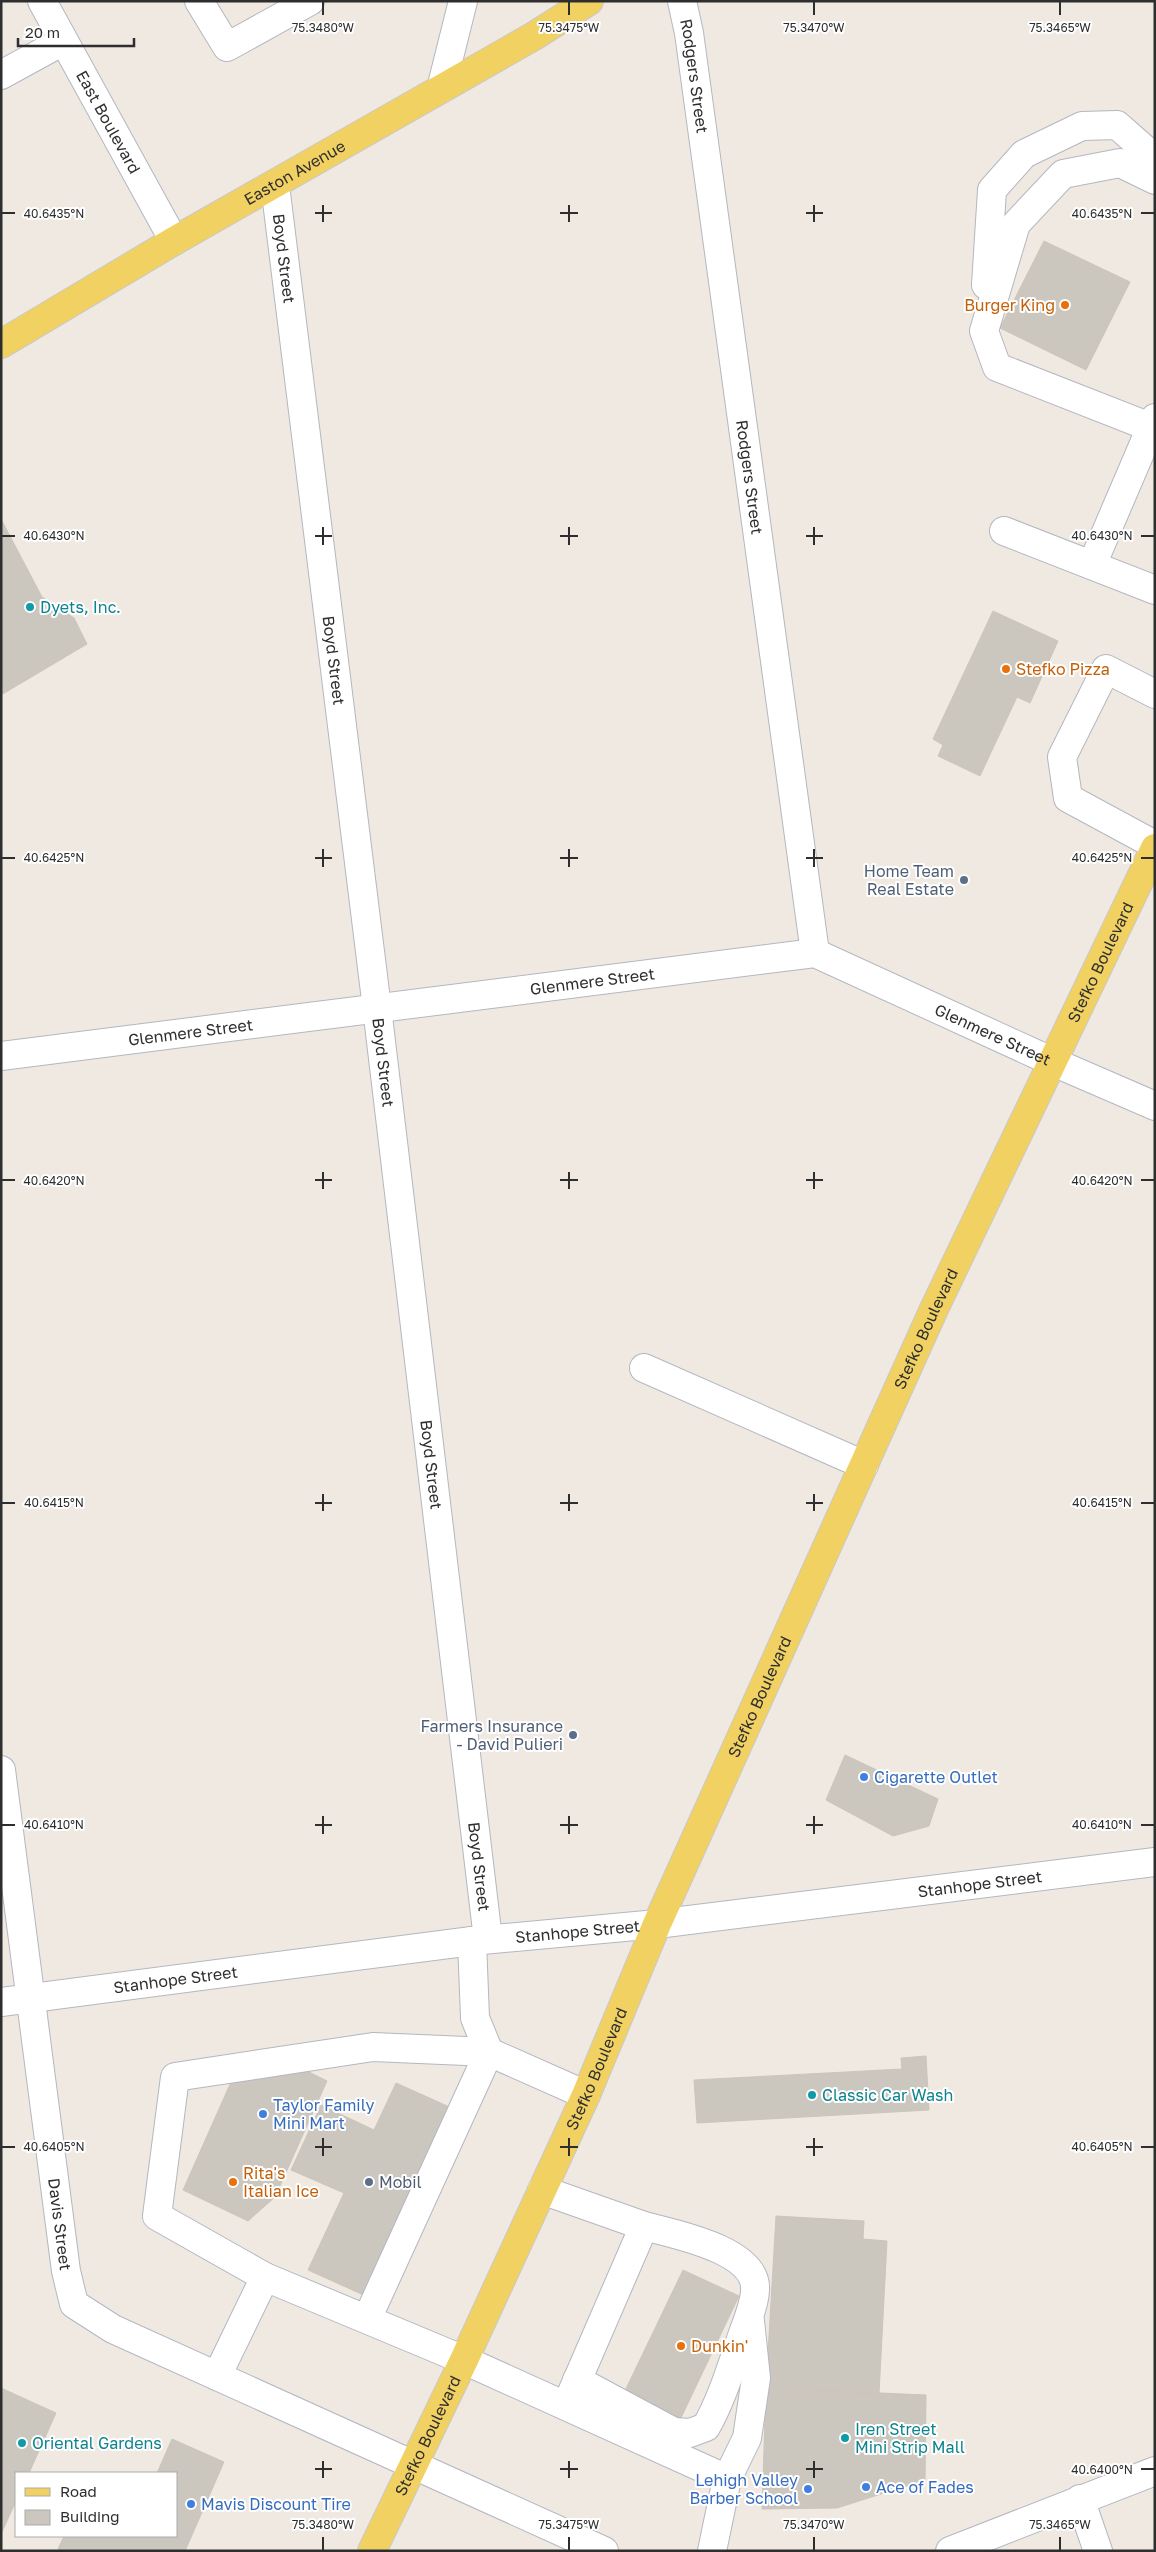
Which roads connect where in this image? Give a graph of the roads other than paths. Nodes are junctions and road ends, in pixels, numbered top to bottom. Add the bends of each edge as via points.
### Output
1 (42, 1) edge
2 (199, 1) edge
3 (310, 1) edge
4 (463, 1) edge
5 (589, 1) edge
6 (682, 1) edge
7 (63, 41) junction
8 (1, 74) edge
9 (441, 89) junction
10 (1155, 162) edge
11 (1155, 180) edge
12 (275, 185) junction
13 (174, 241) junction
14 (984, 331) junction
15 (1, 344) edge
16 (1153, 425) edge
17 (1004, 531) dead end
18 (1092, 565) junction
19 (1155, 590) edge
20 (1155, 694) edge
21 (1155, 847) edge
22 (815, 953) junction
23 (377, 1008) junction
24 (1, 1056) edge
25 (1051, 1061) junction
26 (1155, 1106) edge
27 (644, 1368) dead end
28 (864, 1465) junction
29 (1, 1770) edge
30 (1155, 1862) edge
31 (657, 1924) junction
32 (480, 1940) junction
33 (29, 1998) junction
34 (1, 2002) edge
35 (489, 2052) junction
36 (586, 2095) junction
37 (542, 2190) junction
38 (644, 2226) junction
39 (266, 2277) junction
40 (750, 2315) junction
41 (367, 2319) junction
42 (464, 2360) junction
43 (217, 2376) junction
44 (577, 2380) junction
45 (566, 2406) junction
46 (413, 2464) junction
47 (1155, 2471) edge
48 (727, 2479) junction
49 (1080, 2499) junction
50 (372, 2551) edge
51 (604, 2551) edge
52 (712, 2551) edge
53 (950, 2551) edge
54 (1098, 2551) edge

1 - 7 street, East Boulevard
2 - 3 street via 227,47
4 - 9 street
5 - 9 main road, Easton Avenue
6 - 22 street, Rodgers Street via 689,33
7 - 8 street
7 - 13 street, East Boulevard
9 - 12 main road, Easton Avenue
10 - 14 street via 1117,125 1082,126 1024,154 992,190
11 - 14 street via 1120,163 1063,174 1016,224
12 - 13 main road, Easton Avenue
12 - 23 street, Boyd Street
13 - 15 main road, Easton Avenue
14 - 16 street via 997,367
16 - 18 street
17 - 18 street
18 - 19 street
20 - 21 street via 1106,669 1062,758 1068,798
21 - 25 main road, Stefko Boulevard
22 - 23 street, Glenmere Street
22 - 25 street, Glenmere Street
23 - 24 street, Glenmere Street
23 - 32 street, Boyd Street
25 - 26 street, Glenmere Street
25 - 28 main road, Stefko Boulevard
27 - 28 street
28 - 31 main road, Stefko Boulevard
29 - 33 street, Davis Street
30 - 31 street, Stanhope Street
31 - 32 street, Stanhope Street
31 - 36 main road, Stefko Boulevard
32 - 33 street, Stanhope Street
32 - 35 street, Boyd Street via 475,2018
33 - 34 street, Stanhope Street
33 - 43 street, Davis Street via 66,2272 74,2304 113,2330
35 - 36 street
35 - 39 street via 374,2046 175,2078 157,2216
35 - 41 street
36 - 37 main road, Stefko Boulevard
37 - 38 street
37 - 42 main road, Stefko Boulevard
38 - 40 street via 728,2252 748,2268 756,2290
38 - 44 street
39 - 41 street
39 - 43 street
40 - 44 street via 717,2409 706,2428 690,2433 674,2432
40 - 48 street via 756,2378 747,2438
41 - 42 street
42 - 45 street
42 - 46 main road, Stefko Boulevard
43 - 46 street, Davis Street
44 - 45 street
45 - 48 street
46 - 50 main road, Stefko Boulevard
46 - 51 street, Davis Street
47 - 49 street
48 - 52 street
49 - 53 street
49 - 54 street

